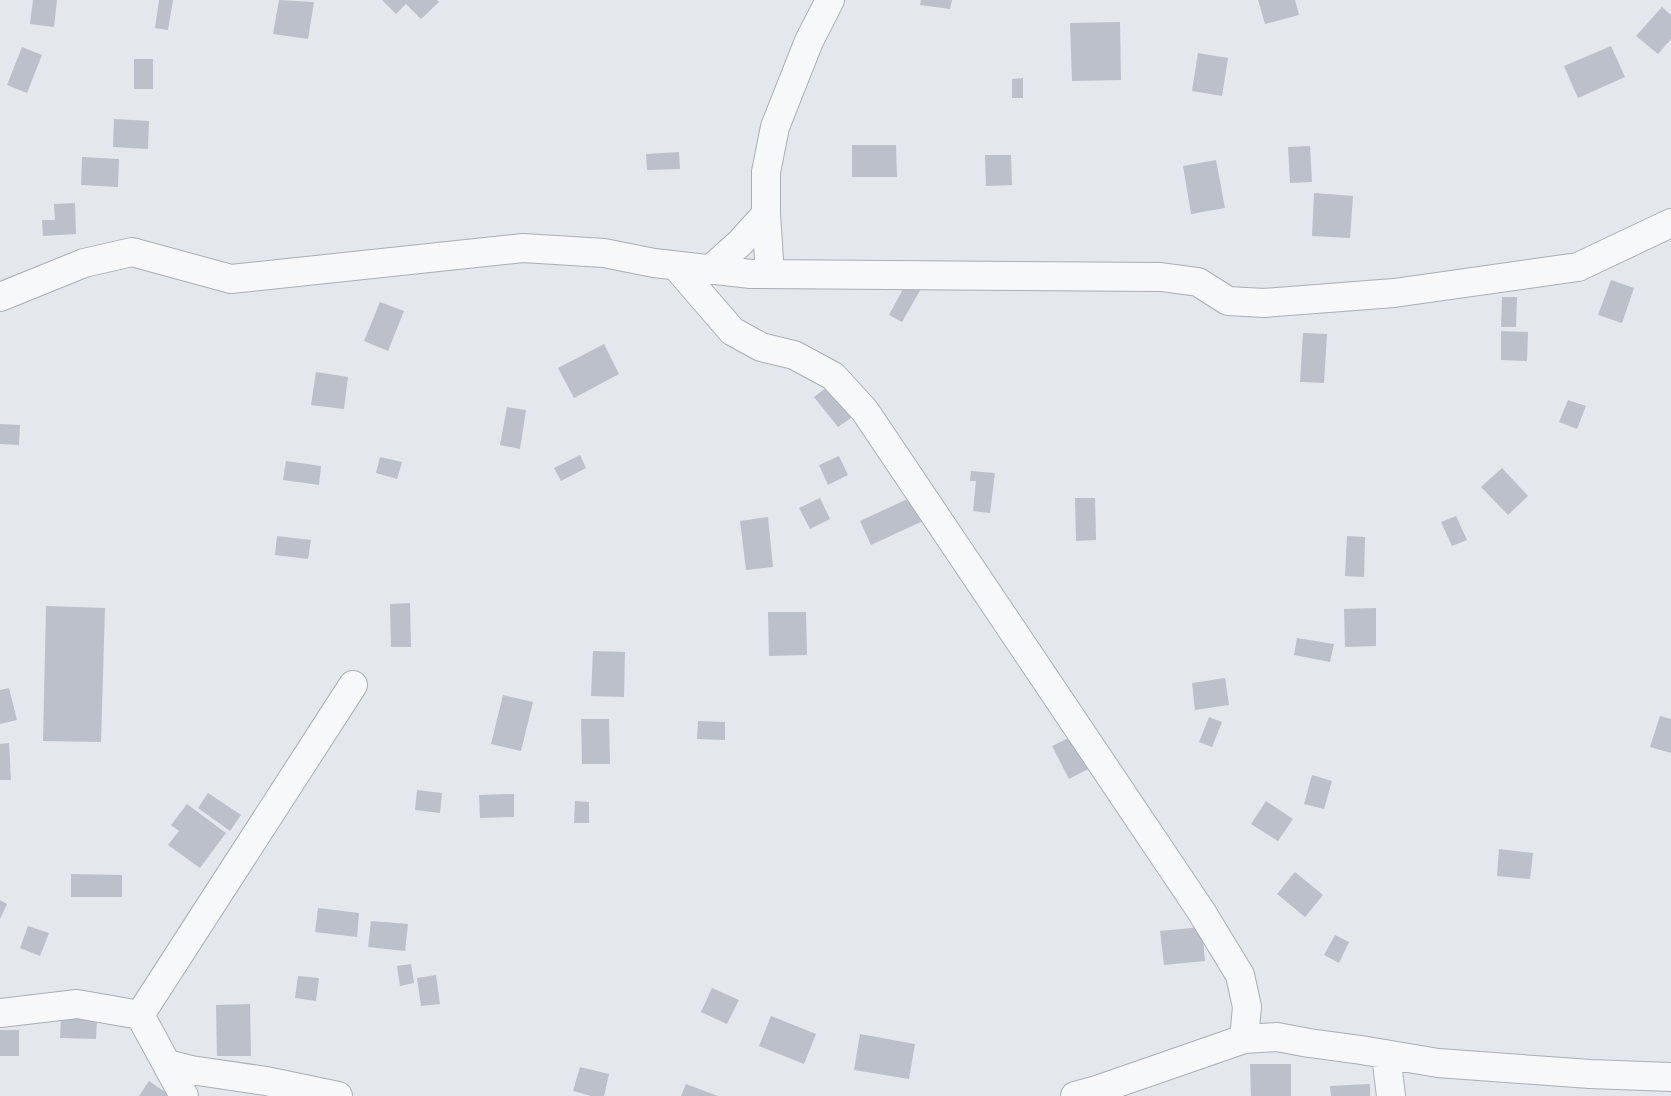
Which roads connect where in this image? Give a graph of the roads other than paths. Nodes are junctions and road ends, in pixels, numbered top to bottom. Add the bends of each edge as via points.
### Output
1 (830, 0) edge
2 (766, 214) junction
3 (1671, 223) edge
4 (676, 266) junction
5 (710, 270) junction
6 (770, 274) junction
7 (0, 297) edge
8 (353, 685) dead end
9 (0, 1013) edge
10 (140, 1015) junction
11 (1244, 1040) junction
12 (1386, 1054) junction
13 (168, 1064) junction
14 (1671, 1077) edge
15 (184, 1096) edge
16 (338, 1096) edge
17 (1075, 1096) edge
18 (1390, 1096) edge

1 - 2 street via 809,41 775,127 766,172
2 - 5 street
2 - 6 street
3 - 6 street via 1578,267 1394,293 1264,303 1228,301 1198,282 1161,277
4 - 5 street
4 - 7 street via 604,253 523,248 231,279 132,252 84,263
4 - 11 street via 732,331 761,347 794,355 834,376 865,411 1240,975 1247,1007
5 - 6 street
8 - 10 street
9 - 10 street via 77,1004
10 - 13 street
11 - 12 street via 1277,1037
11 - 17 street
12 - 14 street via 1438,1063
12 - 18 street
13 - 15 street
13 - 16 street

